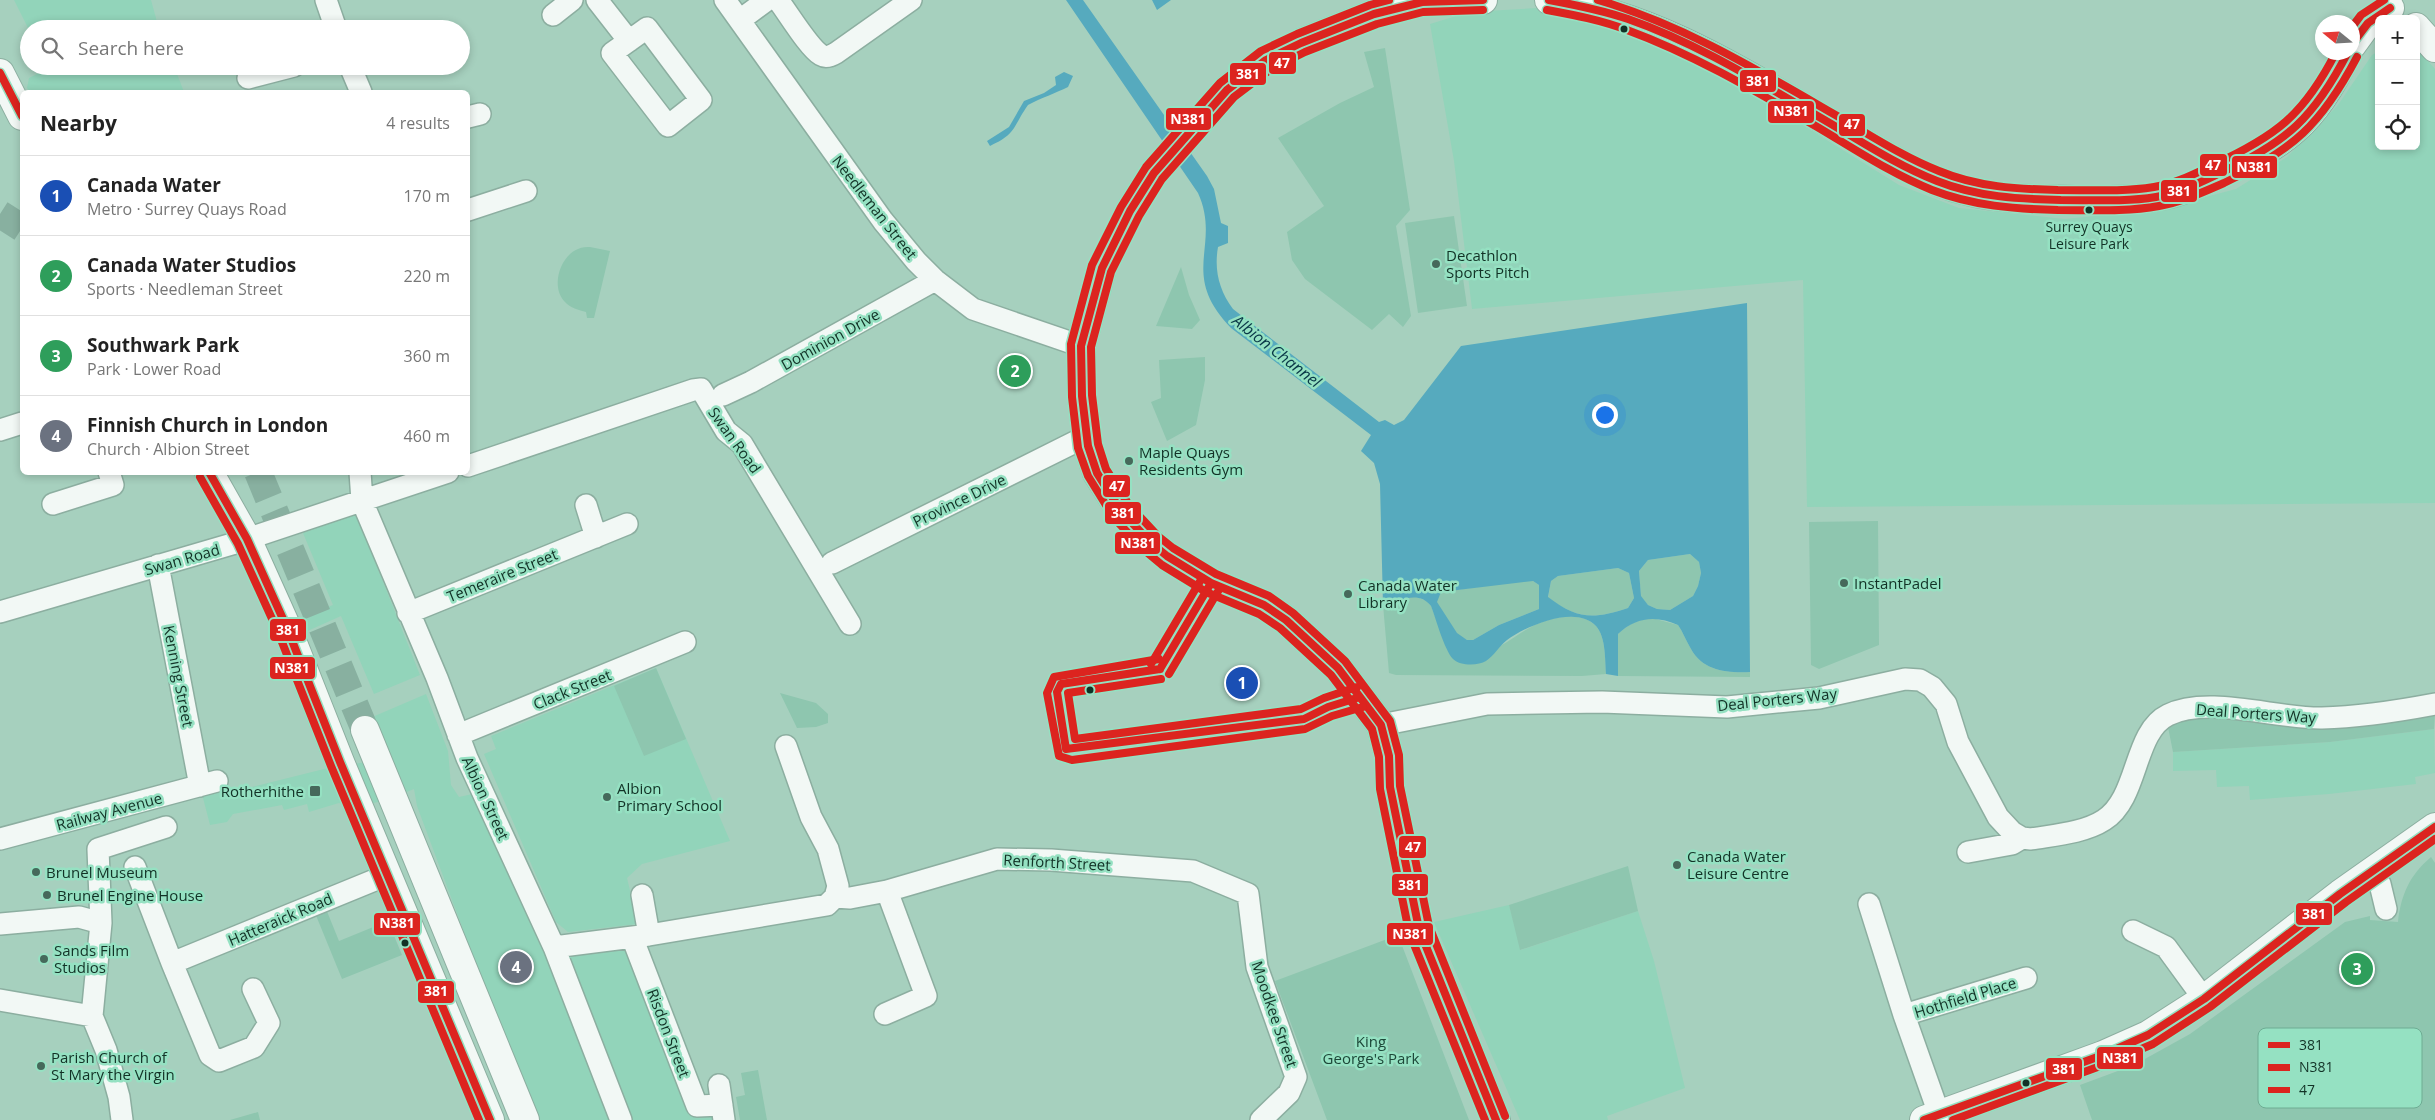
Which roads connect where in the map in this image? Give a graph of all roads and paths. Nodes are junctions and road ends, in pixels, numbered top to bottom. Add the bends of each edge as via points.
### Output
1 (326, 0) edge
2 (572, 0) edge
3 (597, 0) edge
4 (725, 0) edge
5 (767, 0) edge
6 (778, 0) edge
7 (911, 0) edge
8 (1550, 0) edge
9 (1475, 1) edge
10 (2395, 9) edge
11 (1389, 12) edge
12 (553, 15) dead end
13 (333, 20) edge
14 (740, 20) junction
15 (2420, 31) edge
16 (2360, 34) edge
17 (628, 41) junction
18 (2435, 48) edge
19 (2344, 60) edge
20 (0, 74) edge
21 (260, 75) edge
22 (354, 75) edge
23 (248, 78) dead end
24 (360, 90) edge
25 (20, 112) edge
26 (526, 191) dead end
27 (470, 209) edge
28 (935, 280) junction
29 (1081, 346) junction
30 (723, 395) dead end
31 (20, 424) edge
32 (0, 430) edge
33 (1087, 436) junction
34 (470, 465) edge
35 (110, 475) edge
36 (211, 475) edge
37 (360, 475) edge
38 (439, 475) edge
39 (362, 501) junction
40 (53, 504) dead end
41 (586, 505) dead end
42 (627, 524) dead end
43 (596, 537) junction
44 (247, 539) junction
45 (832, 563) dead end
46 (158, 565) junction
47 (0, 612) edge
48 (408, 613) junction
49 (850, 624) dead end
50 (685, 642) dead end
51 (2435, 704) edge
52 (1381, 725) junction
53 (365, 730) tunnel mouth
54 (458, 735) junction
55 (786, 746) dead end
56 (209, 783) joint
57 (166, 827) dead end
58 (2435, 827) edge
59 (2022, 838) junction
60 (0, 839) edge
61 (1968, 852) dead end
62 (135, 867) dead end
63 (1193, 871) joint
64 (2372, 872) junction
65 (387, 875) junction
66 (887, 891) junction
67 (642, 895) dead end
68 (836, 897) junction
69 (1869, 904) dead end
70 (2386, 909) dead end
71 (101, 923) junction
72 (0, 924) edge
73 (2133, 931) dead end
74 (641, 936) junction
75 (554, 947) junction
76 (172, 963) junction
77 (2026, 978) dead end
78 (253, 989) dead end
79 (2204, 998) junction
80 (0, 1000) edge
81 (885, 1014) dead end
82 (1904, 1015) junction
83 (92, 1016) junction
84 (722, 1103) edge
85 (1930, 1118) edge
86 (122, 1120) edge
87 (490, 1120) edge
88 (525, 1120) edge
89 (621, 1120) edge
90 (1261, 1120) edge
91 (1496, 1120) edge

1 - 13 street
2 - 12 street
3 - 17 street
4 - 14 street, Needleman Street
5 - 14 street
6 - 7 street via 812,46 826,56 836,53
8 - 19 street via 1597,8 1692,44 1936,181 1999,197 2096,200 2160,196 2182,190 2269,150 2300,127 2316,109
9 - 11 street via 1446,14
10 - 16 street via 2368,23
11 - 29 street via 1287,64 1205,114 1154,173 1130,211 1102,268
14 - 28 street, Needleman Street via 883,221
15 - 18 street
17 - 17 street via 646,28 701,100 668,126 612,54
20 - 25 street
21 - 23 street
22 - 24 street
26 - 27 street
28 - 29 street, Needleman Street via 973,309
28 - 30 street, Dominion Drive
29 - 33 street
31 - 32 street
33 - 45 street, Province Drive
33 - 52 street via 1097,473 1109,494 1151,543 1211,583 1264,604 1286,620 1338,668
34 - 49 street, Swan Road via 701,389 726,431 742,444
35 - 40 street via 113,485
36 - 44 street
37 - 39 street, Albion Street
38 - 39 street, Swan Road
39 - 44 street, Swan Road
39 - 48 street, Albion Street
41 - 43 street
42 - 43 street, Temeraire Street
43 - 48 street, Temeraire Street
44 - 46 street, Swan Road
44 - 65 street
46 - 47 street, Swan Road
46 - 56 street, Kenning Street
48 - 54 street, Albion Street
50 - 54 street, Clack Street
51 - 59 street, Deal Porters Way via 2322,718 2198,707 2177,711 2158,722 2151,732 2127,791 2112,814 2093,826 2045,837
52 - 59 street, Deal Porters Way via 1487,704 1602,702 1727,707 1820,698 1905,679 1920,680 1932,686 1946,704 1958,742 1998,817
52 - 91 street via 1389,756 1390,787 1420,929
53 - 88 street
54 - 75 street, Albion Street
55 - 68 street via 812,817 828,849 838,886
56 - 60 street, Railway Avenue
57 - 71 street via 98,849
58 - 64 street
59 - 61 street, Deal Porters Way via 2012,844
62 - 76 street
63 - 66 street, Renforth Street via 998,859
63 - 90 street, Moodkee Street via 1248,894 1257,966 1296,1077 1289,1094
64 - 70 street via 2380,884
64 - 79 street
65 - 76 street, Hatteraick Road
65 - 87 street
66 - 68 street, Renforth Street via 860,897
66 - 81 street via 926,996
67 - 74 street
68 - 74 street, Renforth Street via 827,905
69 - 82 street, Hothfield Place
71 - 72 street via 79,917
71 - 83 street
73 - 79 street via 2166,947
74 - 75 street, Renforth Street
74 - 84 street, Risdon Street via 697,1106
75 - 89 street, Albion Street
76 - 78 street via 210,1054 219,1061 254,1047 269,1023
77 - 82 street, Hothfield Place
79 - 85 street via 2125,1047
80 - 83 street
82 - 85 street, Hothfield Place
83 - 86 street via 106,1050

